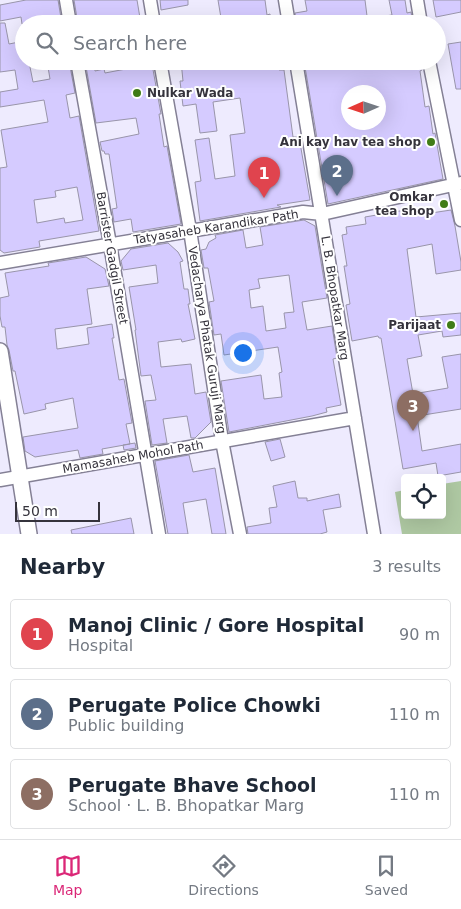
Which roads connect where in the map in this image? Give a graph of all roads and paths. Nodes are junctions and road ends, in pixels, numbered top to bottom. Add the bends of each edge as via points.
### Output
1 (66, 0) edge
2 (150, 0) edge
3 (285, 0) edge
4 (417, 0) edge
5 (68, 15) edge
6 (152, 15) edge
7 (288, 15) edge
8 (420, 15) edge
9 (79, 70) edge
10 (162, 70) edge
11 (298, 70) edge
12 (431, 70) edge
13 (458, 184) edge
14 (322, 214) junction
15 (461, 220) edge
16 (190, 230) junction
17 (110, 244) junction
18 (0, 263) edge
19 (0, 351) edge
20 (355, 418) junction
21 (222, 441) junction
22 (145, 455) junction
23 (20, 476) junction
24 (0, 480) edge
25 (29, 534) edge
26 (159, 534) edge
27 (240, 534) edge
28 (374, 534) edge

1 - 5 street
2 - 6 street
3 - 7 street
4 - 8 street
9 - 17 street, Barrister Gadgil Street
10 - 16 street, Vedacharya Phatak Guruji Marg
11 - 14 street, L. B. Bhopatkar Marg
12 - 13 street
13 - 14 street, Tatyasaheb Karandikar Path
13 - 15 street
14 - 16 street, Tatyasaheb Karandikar Path via 303,212
14 - 20 street, L. B. Bhopatkar Marg
16 - 17 street, Tatyasaheb Karandikar Path
16 - 21 street, Vedacharya Phatak Guruji Marg
17 - 18 street, Tatyasaheb Karandikar Path
17 - 22 street, Barrister Gadgil Street
19 - 23 street
20 - 21 street, Mamasaheb Mohol Path
20 - 28 street, L. B. Bhopatkar Marg
21 - 22 street, Mamasaheb Mohol Path
21 - 27 street, Vedacharya Phatak Guruji Marg
22 - 23 street, Mamasaheb Mohol Path
22 - 26 street, Barrister Gadgil Street
23 - 24 street, Mamasaheb Mohol Path
23 - 25 street

